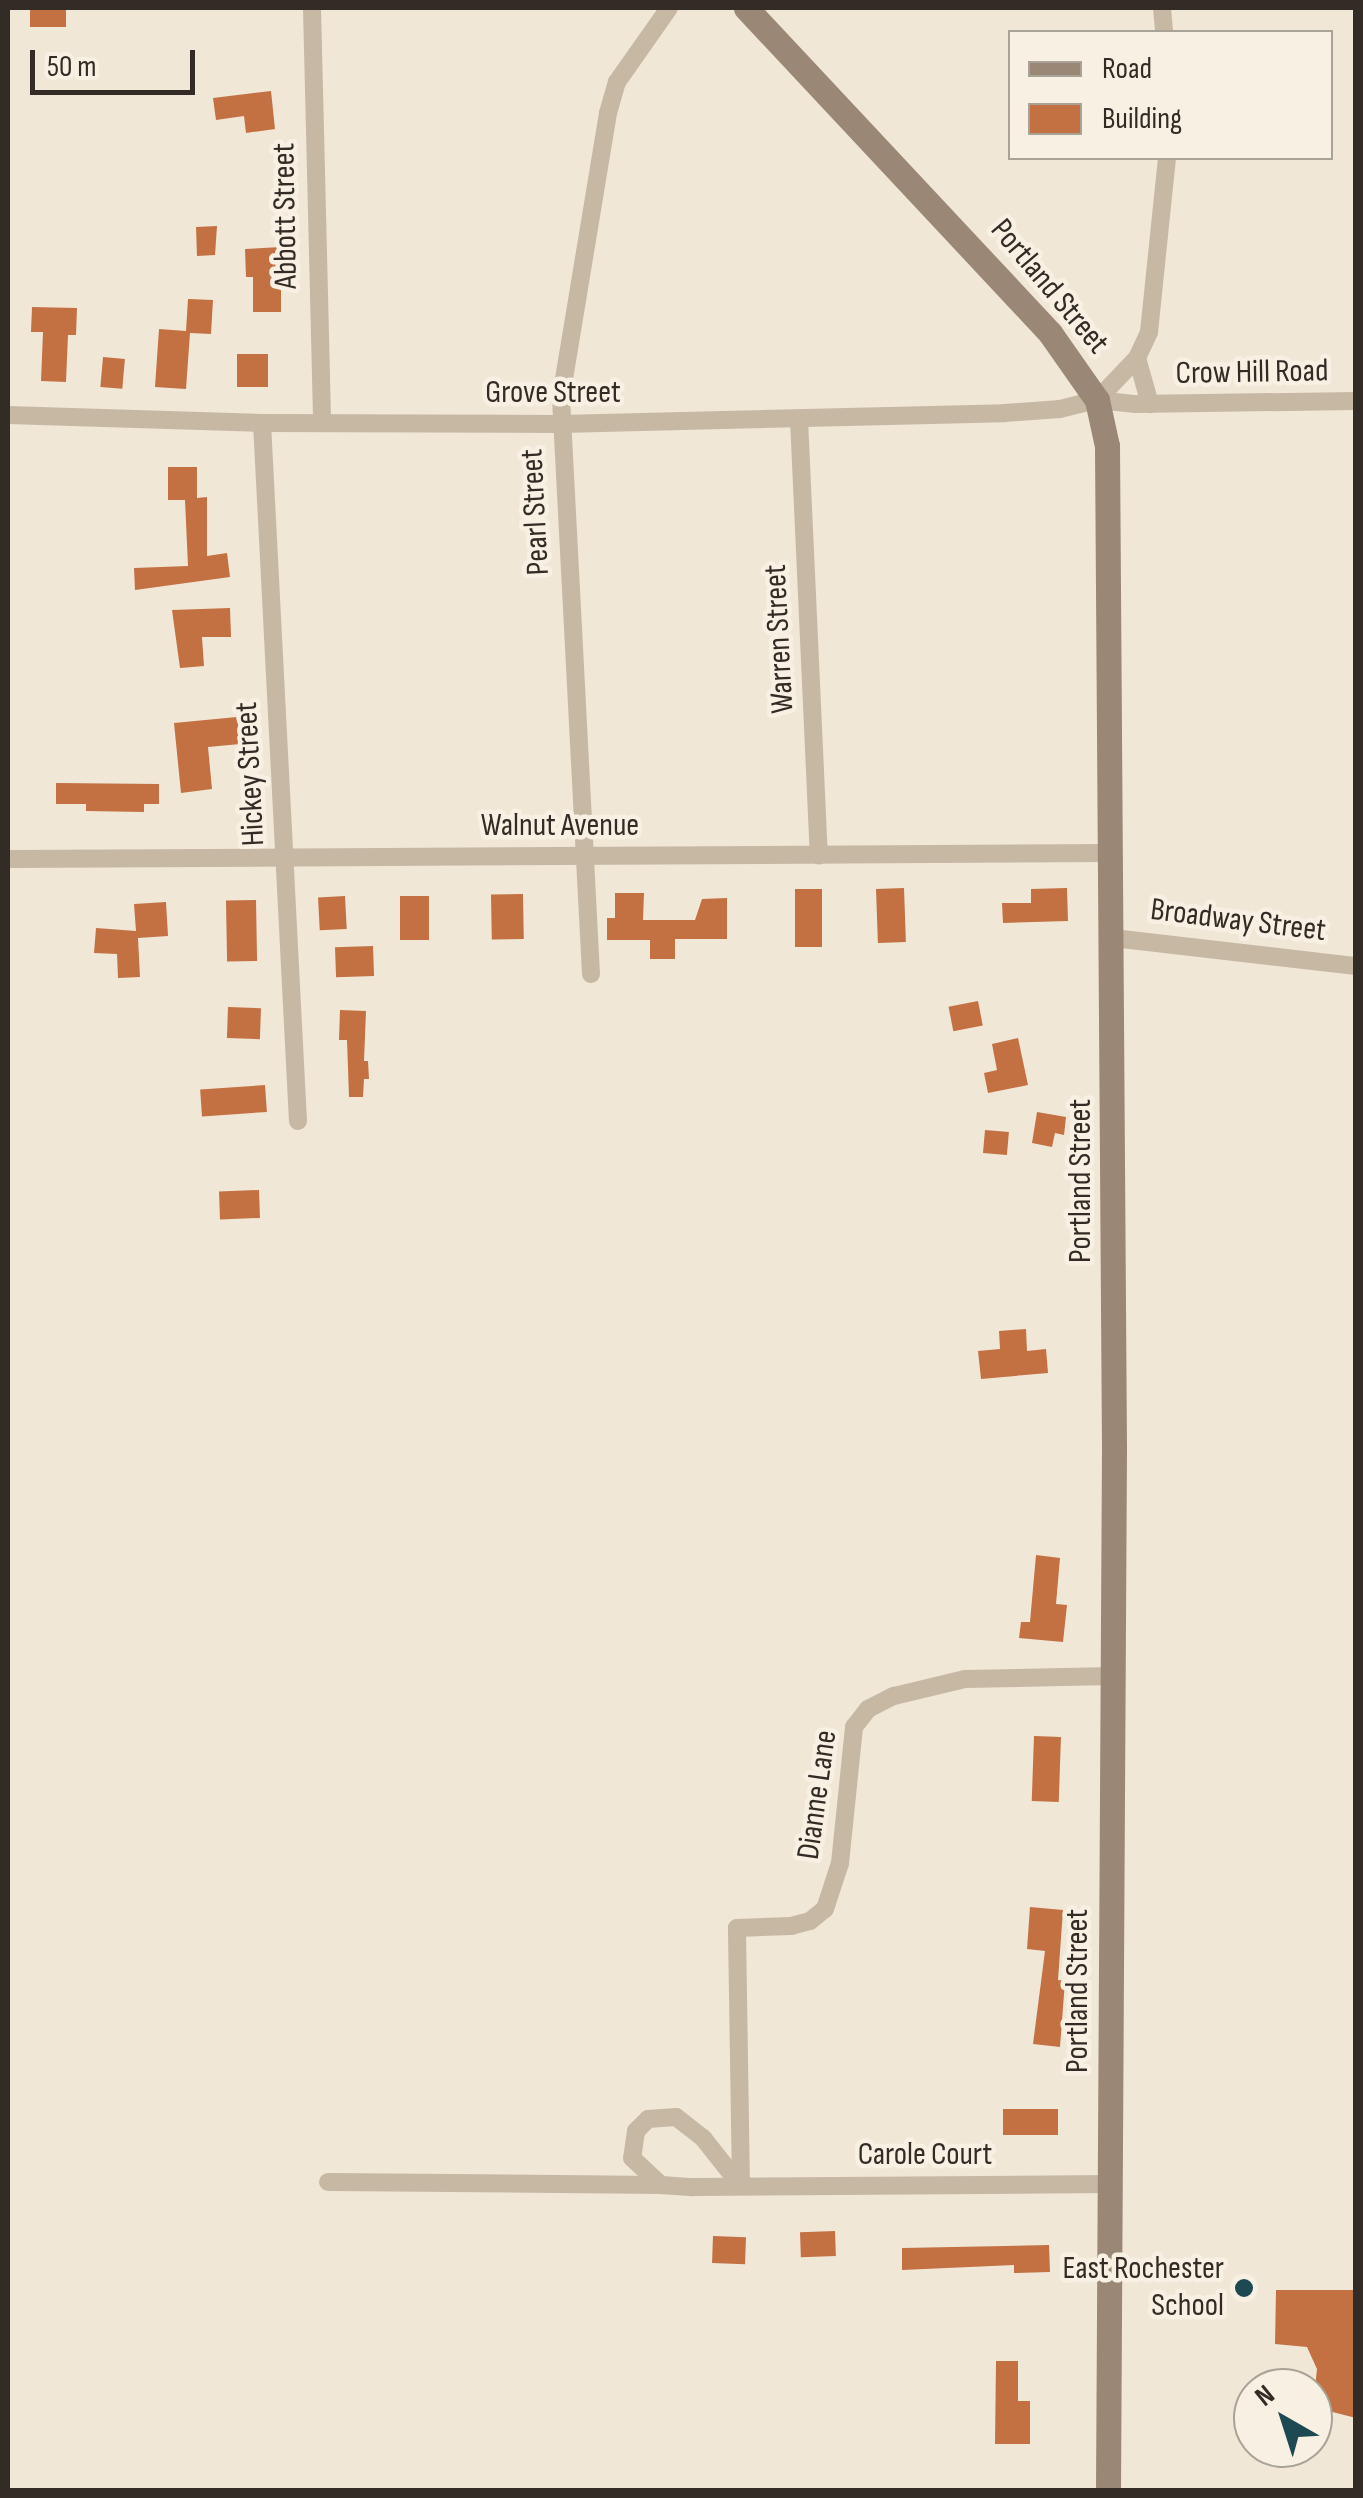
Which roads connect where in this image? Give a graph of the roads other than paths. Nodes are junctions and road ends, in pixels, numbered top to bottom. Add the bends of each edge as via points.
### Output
1 (312, 8) edge
2 (669, 8) edge
3 (748, 8) edge
4 (1167, 160) edge
5 (1138, 358) junction
6 (1097, 400) junction
7 (1356, 402) edge
8 (1150, 404) junction
9 (8, 415) edge
10 (798, 419) junction
11 (262, 423) junction
12 (322, 423) junction
13 (561, 424) junction
14 (1112, 853) junction
15 (585, 855) junction
16 (819, 856) junction
17 (285, 857) junction
18 (8, 859) edge
19 (1113, 938) junction
20 (1356, 966) edge
21 (591, 974) dead end
22 (298, 1122) dead end
23 (1112, 1676) junction
24 (328, 2182) dead end
25 (1110, 2184) junction
26 (662, 2185) junction
27 (741, 2186) junction
28 (1108, 2490) edge

1 - 12 street, Abbott Street
2 - 13 street, Pearl Street via 617,82 608,113
3 - 6 street, Portland Street via 1022,300
4 - 5 street via 1153,310
5 - 6 street
5 - 8 street, Crow Hill Road
6 - 8 street, Crow Hill Road
6 - 10 street, Grove Street via 1005,414
6 - 14 street, Portland Street via 1107,446
7 - 8 street, Crow Hill Road
9 - 11 street, Grove Street
10 - 13 street, Grove Street
10 - 16 street, Warren Street
11 - 12 street, Grove Street
11 - 17 street, Hickey Street
12 - 13 street, Grove Street
13 - 15 street, Pearl Street
14 - 16 street, Walnut Avenue
14 - 19 street, Portland Street
15 - 16 street, Walnut Avenue
15 - 17 street, Walnut Avenue
15 - 21 street, Pearl Street
17 - 18 street, Walnut Avenue
17 - 22 street, Hickey Street
19 - 20 street, Broadway Street
19 - 23 street, Portland Street
23 - 25 street, Portland Street
23 - 27 street, Dianne Lane via 965,1679 894,1696 861,1718 848,1752 840,1863 825,1909 791,1926 738,1928
24 - 26 street, Carole Court
25 - 27 street, Carole Court
25 - 28 street, Portland Street
26 - 27 street, Carole Court
26 - 27 street via 632,2158 636,2131 660,2116 691,2126

